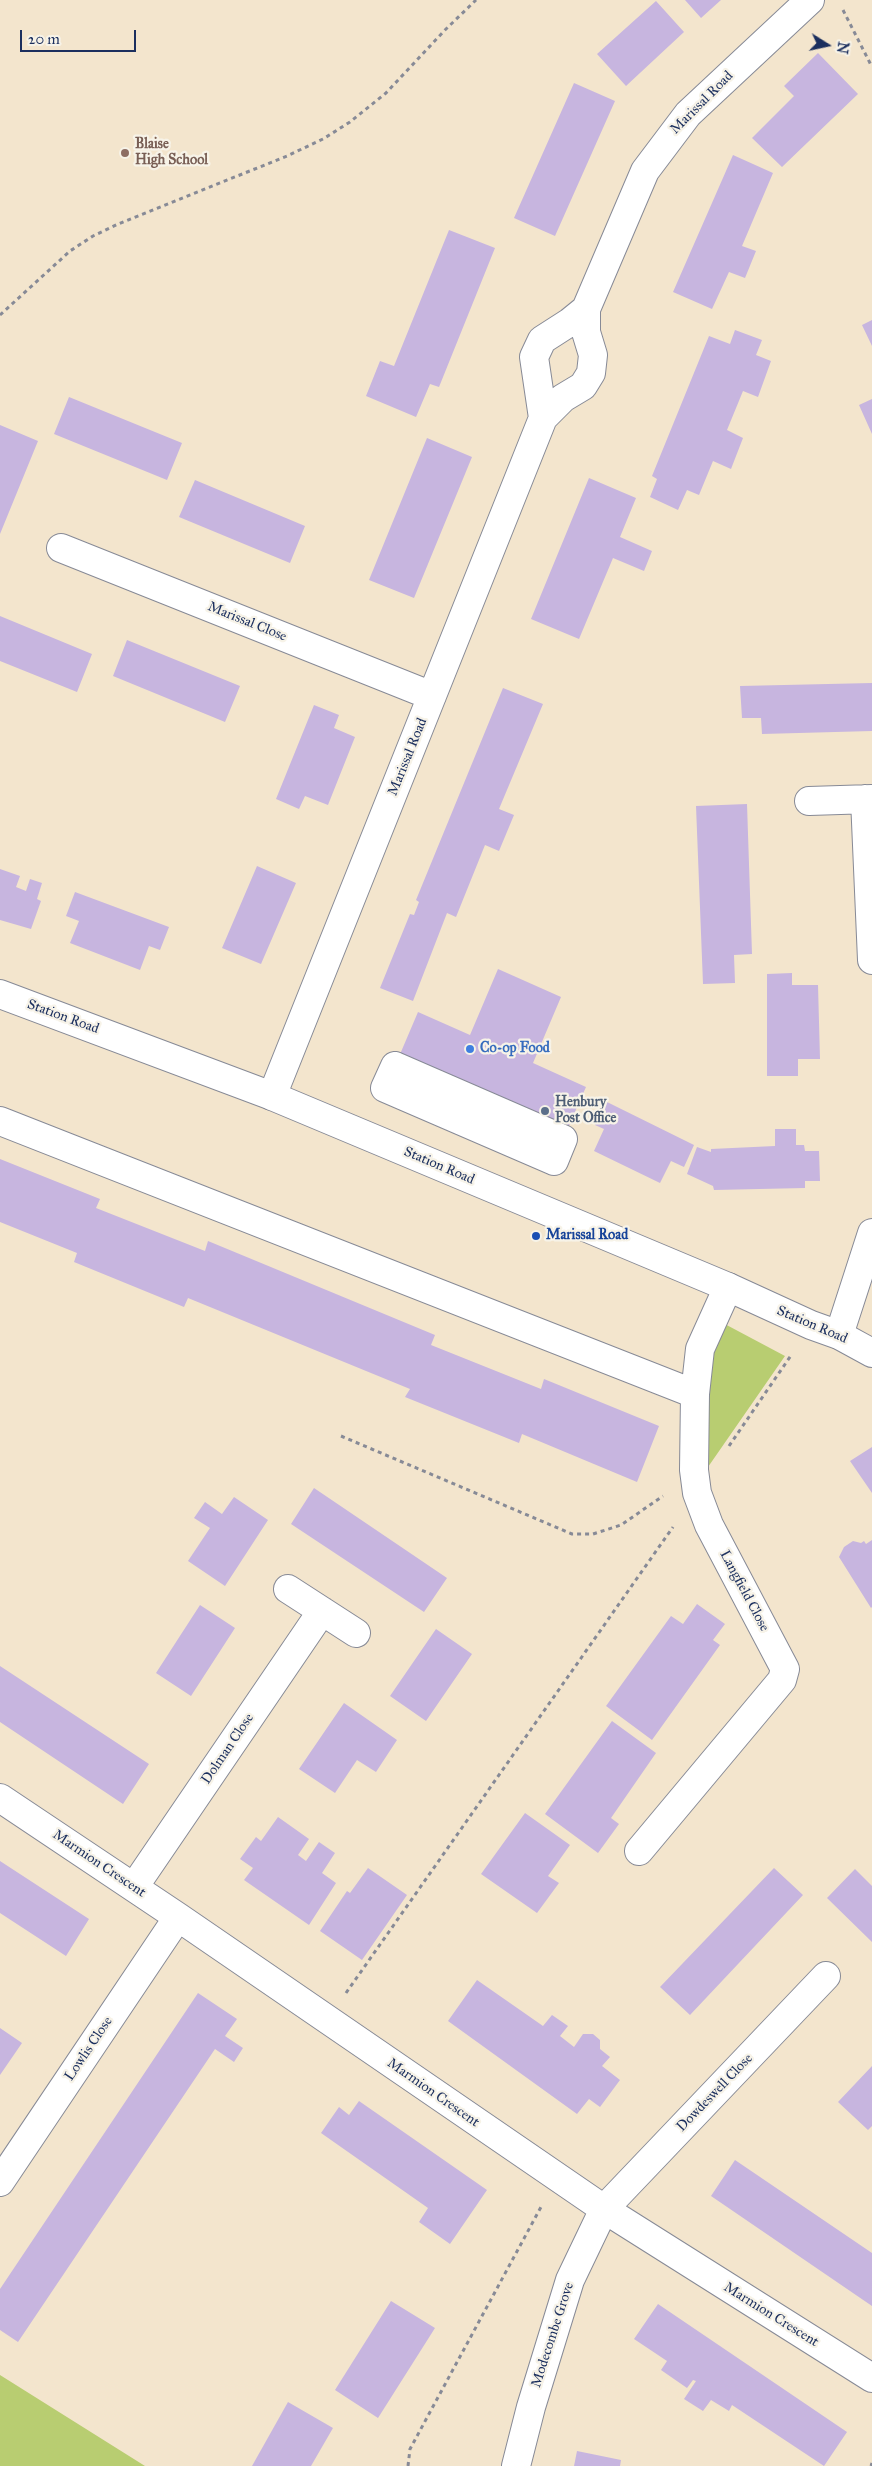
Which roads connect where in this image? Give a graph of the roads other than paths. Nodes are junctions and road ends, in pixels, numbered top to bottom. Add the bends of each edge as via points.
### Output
1 (810, 0) edge
2 (586, 309) junction
3 (542, 418) junction
4 (61, 548) dead end
5 (432, 696) junction
6 (869, 799) edge
7 (809, 801) dead end
8 (872, 960) edge
9 (0, 994) edge
10 (272, 1096) junction
11 (0, 1121) edge
12 (563, 1139) joint
13 (872, 1233) edge
14 (728, 1287) junction
15 (839, 1335) junction
16 (872, 1353) edge
17 (695, 1394) junction
18 (288, 1589) dead end
19 (322, 1611) junction
20 (356, 1633) dead end
21 (0, 1798) edge
22 (640, 1851) dead end
23 (134, 1887) junction
24 (178, 1917) junction
25 (826, 1976) dead end
26 (0, 2182) edge
27 (604, 2209) junction
28 (872, 2378) edge
29 (516, 2466) edge

1 - 2 street, Marissal Road via 688,114 664,143 645,171
2 - 3 street, Marissal Road via 586,332 593,354 591,373 583,386 563,398
2 - 3 street, Marissal Road via 542,340 534,357
3 - 5 street, Marissal Road
4 - 5 street, Marissal Close
5 - 10 street, Marissal Road
6 - 7 street
6 - 8 street
9 - 10 street, Station Road
10 - 14 street, Station Road
11 - 17 street
12 - 12 street via 554,1161 385,1088 395,1066
13 - 15 street
14 - 15 street, Station Road
14 - 17 street, Langfield Close via 700,1350
15 - 16 street, Station Road
17 - 22 street, Langfield Close via 695,1481 709,1525 785,1669 782,1680
18 - 19 street
19 - 20 street
19 - 23 street, Dolman Close
21 - 23 street, Marmion Crescent
23 - 24 street, Marmion Crescent
24 - 26 street, Lowlis Close
24 - 27 street, Marmion Crescent
25 - 27 street, Dowdeswell Close
27 - 28 street, Marmion Crescent
27 - 29 street, Modecombe Grove via 570,2280

